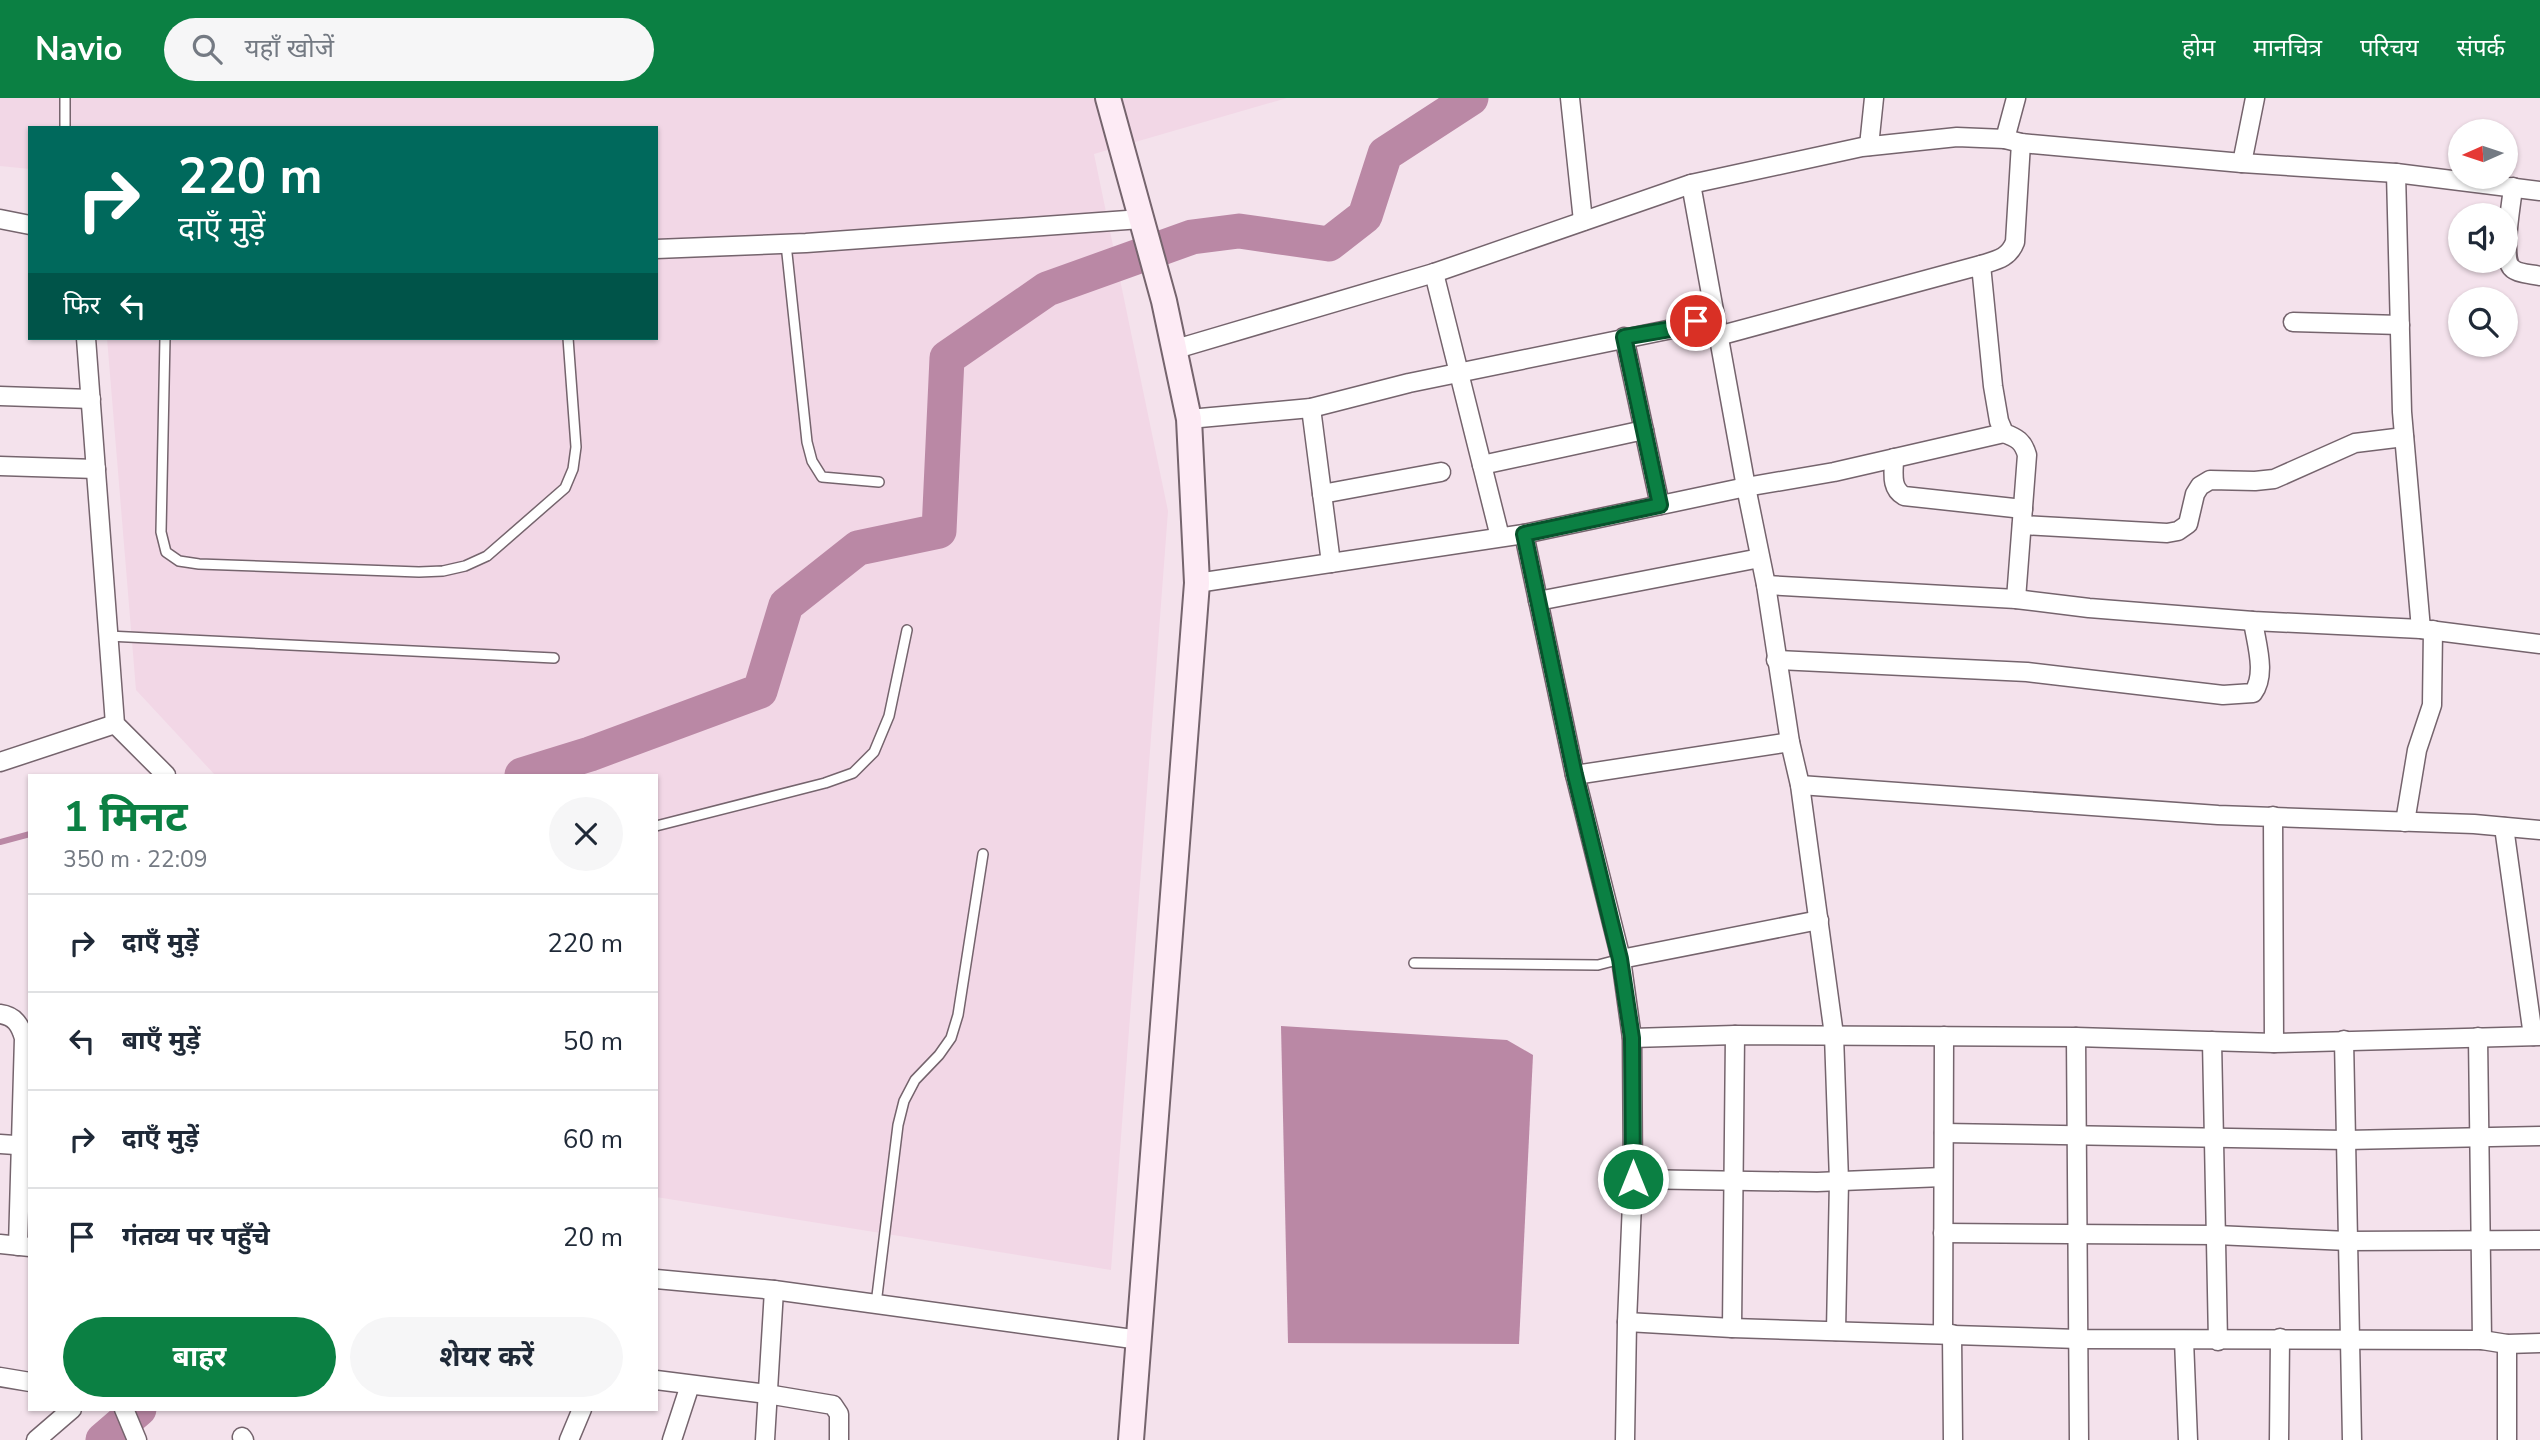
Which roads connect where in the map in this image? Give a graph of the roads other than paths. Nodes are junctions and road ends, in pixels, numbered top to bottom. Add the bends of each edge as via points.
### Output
1 (65, 98) edge
2 (1108, 98) edge
3 (1570, 98) edge
4 (1874, 98) edge
5 (2016, 98) edge
6 (2255, 98) edge
7 (65, 126) edge
8 (2013, 141) junction
9 (1869, 146) junction
10 (2242, 163) junction
11 (2396, 173) junction
12 (2448, 179) edge
13 (1691, 184) junction
14 (2518, 188) edge
15 (2513, 189) edge
16 (2540, 191) edge
17 (0, 219) edge
18 (1583, 221) junction
19 (28, 225) edge
20 (1144, 229) junction
21 (786, 244) junction
22 (658, 249) edge
23 (1981, 265) junction
24 (1434, 273) junction
25 (2540, 276) edge
26 (1714, 315) junction
27 (2293, 322) dead end
28 (2400, 325) junction
29 (1624, 337) junction
30 (1718, 337) junction
31 (86, 340) edge
32 (165, 340) edge
33 (568, 340) edge
34 (1176, 349) junction
35 (1460, 372) junction
36 (0, 396) edge
37 (91, 399) junction
38 (1311, 408) junction
39 (1189, 419) junction
40 (1644, 429) junction
41 (2004, 433) junction
42 (2404, 438) junction
43 (1894, 458) junction
44 (1482, 464) junction
45 (0, 466) edge
46 (96, 469) junction
47 (1441, 472) dead end
48 (880, 482) dead end
49 (1745, 486) junction
50 (1322, 494) junction
51 (1660, 505) junction
52 (2022, 517) junction
53 (1524, 534) junction
54 (1500, 537) junction
55 (1760, 558) junction
56 (1331, 563) junction
57 (1197, 583) junction
58 (1766, 585) junction
59 (2016, 599) junction
60 (1538, 601) junction
61 (2253, 621) junction
62 (2427, 629) junction
63 (907, 630) dead end
64 (108, 636) junction
65 (2540, 644) edge
66 (554, 658) dead end
67 (1776, 660) junction
68 (115, 724) junction
69 (1790, 742) junction
70 (0, 762) edge
71 (165, 774) edge
72 (1575, 775) junction
73 (1800, 785) junction
74 (2273, 817) junction
75 (2405, 822) junction
76 (658, 825) edge
77 (2504, 827) junction
78 (2540, 830) edge
79 (983, 854) dead end
80 (1819, 920) junction
81 (1620, 959) junction
82 (1414, 963) dead end
83 (0, 1014) edge
84 (1735, 1035) junction
85 (1835, 1035) junction
86 (2537, 1036) edge
87 (1944, 1037) junction
88 (2076, 1037) junction
89 (2478, 1037) junction
90 (1632, 1038) junction
91 (2344, 1040) junction
92 (2212, 1041) junction
93 (2274, 1043) junction
94 (1944, 1133) junction
95 (2077, 1135) junction
96 (2540, 1136) edge
97 (2479, 1137) junction
98 (2214, 1138) junction
99 (2346, 1140) junction
100 (0, 1144) edge
101 (25, 1146) edge
102 (1943, 1178) junction
103 (1633, 1179) junction
104 (1735, 1180) junction
105 (1839, 1181) junction
106 (1943, 1233) junction
107 (2077, 1233) junction
108 (2216, 1235) junction
109 (2481, 1240) junction
110 (2540, 1240) edge
111 (2348, 1241) junction
112 (16, 1246) edge
113 (658, 1279) edge
114 (774, 1290) junction
115 (876, 1304) junction
116 (1627, 1322) junction
117 (1732, 1328) junction
118 (1836, 1331) junction
119 (1947, 1334) junction
120 (2280, 1338) junction
121 (2078, 1339) junction
122 (1140, 1340) junction
123 (2185, 1340) junction
124 (2482, 1340) junction
125 (2218, 1341) junction
126 (2350, 1341) junction
127 (2540, 1343) edge
128 (2507, 1344) junction
129 (0, 1377) edge
130 (658, 1380) edge
131 (28, 1382) edge
132 (690, 1384) junction
133 (767, 1394) junction
134 (70, 1411) edge
135 (125, 1411) edge
136 (581, 1411) edge
137 (36, 1440) edge
138 (137, 1440) edge
139 (569, 1440) edge
140 (672, 1440) edge
141 (765, 1440) edge
142 (839, 1440) edge
143 (1131, 1440) edge
144 (1625, 1440) edge
145 (1953, 1440) edge
146 (2079, 1440) edge
147 (2188, 1440) edge
148 (2279, 1440) edge
149 (2352, 1440) edge
150 (2507, 1440) edge

1 - 7 lane
2 - 20 main road
3 - 18 street
4 - 9 street
5 - 8 street
6 - 10 street
8 - 9 street via 1957,137
8 - 10 street
8 - 23 street via 2015,242 2003,258
9 - 13 street
10 - 11 street
11 - 12 street
11 - 28 street
13 - 18 street
13 - 26 street
14 - 16 street
15 - 25 street via 2508,264 2513,270
17 - 19 street
18 - 24 street
20 - 21 street
20 - 34 main road
21 - 22 street
21 - 48 lane via 812,461 822,477
23 - 30 street
23 - 41 street via 1993,386
24 - 34 street
24 - 35 street
26 - 29 street via 1677,328
26 - 30 street
27 - 28 street
28 - 42 street
29 - 35 street
29 - 40 street
30 - 49 street
31 - 37 street
32 - 33 lane via 162,532 166,552 179,561 199,564 419,572 465,566 487,556 565,488 576,447
34 - 39 main road
35 - 38 street
35 - 44 street
36 - 37 street
37 - 46 street
38 - 39 street
38 - 50 street
39 - 57 main road
40 - 44 street
40 - 51 street
41 - 43 street
41 - 52 street via 2019,439 2027,454
42 - 52 street via 2355,443 2274,479 2210,480 2200,486 2188,524 2178,531
42 - 62 street
43 - 49 street
43 - 52 street via 1894,484 1904,496
44 - 54 street
45 - 46 street
46 - 64 street
47 - 50 street
49 - 51 street
49 - 55 street
50 - 56 street
51 - 53 street
52 - 59 street
53 - 54 street
53 - 60 street
54 - 56 street
55 - 58 street
55 - 60 street
56 - 57 street
57 - 122 main road
58 - 59 street
58 - 67 street
59 - 61 street
60 - 72 street
61 - 62 street
61 - 67 street via 2259,684 2253,693 2243,695 2027,672
62 - 65 street
62 - 75 street via 2432,705 2417,750
63 - 76 lane via 890,716 874,752 853,773
64 - 66 lane
64 - 68 street
67 - 69 street
68 - 70 street
68 - 71 street
69 - 72 street
69 - 73 street
72 - 81 street
73 - 74 street
73 - 80 street
74 - 75 street
74 - 93 street
75 - 77 street
77 - 78 street
77 - 86 street
79 - 115 lane via 951,1038 915,1080 898,1125
80 - 81 street
80 - 85 street
81 - 82 lane via 1598,965
81 - 90 street
83 - 101 street via 15,1019 24,1038
84 - 85 street
84 - 90 street
84 - 104 street
85 - 87 street
85 - 105 street
86 - 89 street
87 - 88 street
87 - 94 street
88 - 92 street
88 - 95 street
89 - 91 street
89 - 97 street
90 - 103 street
91 - 93 street
91 - 99 street
92 - 93 street
92 - 98 street
94 - 95 street
94 - 102 street
95 - 98 street
95 - 107 street
96 - 97 street
97 - 99 street
97 - 109 street
98 - 99 street
98 - 108 street
99 - 111 street
100 - 101 street
101 - 112 street
102 - 105 street
102 - 106 street
103 - 104 street
103 - 116 street
104 - 105 street
104 - 117 street
105 - 118 street
106 - 107 street
106 - 119 street
107 - 108 street
107 - 121 street
108 - 111 street
108 - 125 street
109 - 110 street
109 - 111 street
109 - 124 street
111 - 126 street
113 - 114 street
114 - 115 street
114 - 133 street
115 - 122 street
116 - 117 street
116 - 144 street
117 - 118 street
118 - 119 street
119 - 121 street
119 - 145 street
120 - 125 street
120 - 126 street
120 - 148 street
121 - 123 street
121 - 146 street
122 - 143 main road
123 - 125 street
123 - 147 street
124 - 126 street
124 - 128 street
126 - 149 street
127 - 128 street
128 - 150 street
129 - 131 street
130 - 132 street
132 - 133 street
132 - 140 street
133 - 141 street
133 - 142 street via 833,1405 839,1414
134 - 137 street
135 - 138 street
136 - 139 street

